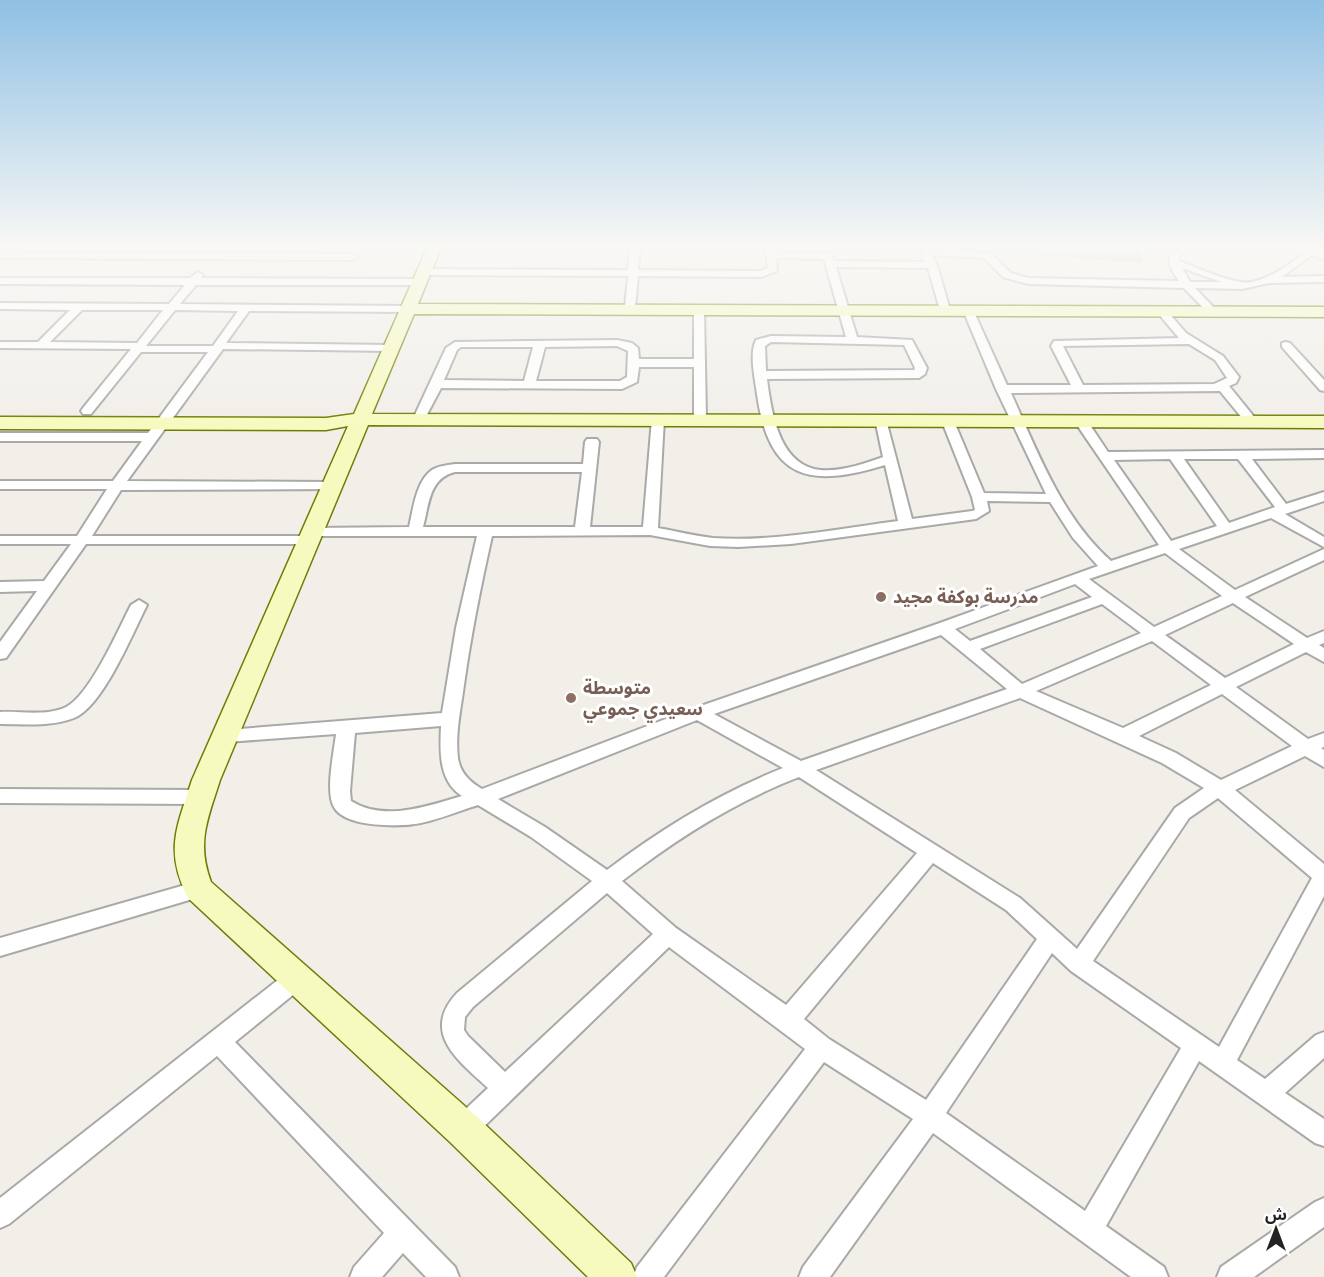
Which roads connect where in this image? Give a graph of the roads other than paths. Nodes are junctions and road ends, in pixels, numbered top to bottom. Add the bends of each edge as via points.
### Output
1 (79, 307) edge
2 (106, 308) edge
3 (246, 308) joint
4 (407, 308) edge
5 (630, 308) joint
6 (1209, 308) edge
7 (169, 309) junction
8 (410, 309) junction
9 (699, 309) junction
10 (845, 310) junction
11 (945, 310) joint
12 (968, 310) junction
13 (1162, 312) junction
14 (1324, 312) edge
15 (1214, 313) junction
16 (852, 340) junction
17 (1190, 340) junction
18 (540, 343) junction
19 (42, 344) junction
20 (0, 345) edge
21 (1286, 345) dead end
22 (138, 347) junction
23 (219, 348) junction
24 (392, 348) junction
25 (634, 363) junction
26 (698, 363) junction
27 (760, 375) junction
28 (437, 384) junction
29 (529, 385) junction
30 (1223, 387) junction
31 (1324, 387) edge
32 (1079, 388) junction
33 (1002, 389) junction
34 (87, 411) junction
35 (0, 412) edge
36 (360, 419) junction
37 (419, 419) junction
38 (658, 419) junction
39 (700, 419) junction
40 (768, 419) junction
41 (881, 419) junction
42 (947, 419) junction
43 (1017, 421) junction
44 (1251, 421) junction
45 (1081, 422) junction
46 (1324, 422) edge
47 (0, 423) edge
48 (161, 425) junction
49 (0, 437) edge
50 (592, 442) dead end
51 (1241, 454) junction
52 (1324, 454) edge
53 (1174, 455) junction
54 (1105, 456) junction
55 (890, 460) junction
56 (590, 468) junction
57 (0, 485) edge
58 (117, 485) junction
59 (332, 486) junction
60 (1324, 495) edge
61 (979, 497) junction
62 (1055, 498) junction
63 (1279, 511) junction
64 (906, 524) junction
65 (1226, 529) junction
66 (582, 530) junction
67 (650, 531) junction
68 (415, 532) junction
69 (485, 532) junction
70 (310, 536) junction
71 (82, 539) junction
72 (0, 540) edge
73 (1324, 543) edge
74 (1168, 548) junction
75 (1324, 554) edge
76 (1108, 567) junction
77 (1078, 579) junction
78 (0, 586) edge
79 (48, 586) junction
80 (1233, 597) junction
81 (1104, 598) junction
82 (139, 605) dead end
83 (943, 628) junction
84 (1153, 633) junction
85 (1324, 636) edge
86 (1307, 644) junction
87 (967, 648) junction
88 (0, 654) edge
89 (1324, 656) edge
90 (1225, 686) junction
91 (1020, 691) junction
92 (698, 713) junction
93 (0, 718) edge
94 (450, 719) junction
95 (346, 727) junction
96 (227, 736) junction
97 (1123, 736) junction
98 (1316, 744) edge
99 (1324, 760) edge
100 (801, 769) junction
101 (1221, 789) junction
102 (0, 796) edge
103 (200, 797) junction
104 (482, 797) junction
105 (930, 852) junction
106 (1324, 876) edge
107 (606, 880) junction
108 (198, 889) junction
109 (668, 934) junction
110 (1050, 937) junction
111 (0, 947) edge
112 (1079, 964) junction
113 (296, 979) junction
114 (788, 1020) junction
115 (219, 1042) junction
116 (1324, 1043) edge
117 (1195, 1046) junction
118 (821, 1047) junction
119 (1222, 1065) junction
120 (506, 1089) junction
121 (1266, 1094) junction
122 (930, 1116) junction
123 (463, 1129) junction
124 (1324, 1134) edge
125 (1324, 1211) edge
126 (0, 1215) edge
127 (1089, 1230) junction
128 (402, 1233) junction
129 (364, 1277) edge
130 (445, 1277) edge
131 (617, 1277) edge
132 (647, 1277) edge
133 (813, 1277) edge
134 (1154, 1277) edge
135 (1232, 1277) edge

1 - 19 street
2 - 7 street
3 - 7 street
3 - 23 street
4 - 8 street
5 - 8 main road
5 - 9 main road
6 - 15 street
7 - 22 street
8 - 24 main road
9 - 10 main road
9 - 26 street
10 - 11 main road
10 - 16 street
11 - 12 main road
12 - 13 main road
12 - 33 street
13 - 15 main road
13 - 17 street
14 - 15 main road
16 - 27 street via 764,340 759,346
16 - 27 street via 909,342 921,372
17 - 30 street via 1210,351 1227,368 1233,377
17 - 32 street via 1058,343
18 - 25 street via 624,344 634,350
18 - 28 street via 470,342 454,346
18 - 29 street
19 - 20 street
19 - 22 street
21 - 31 street
22 - 23 street
22 - 34 street
23 - 24 street
23 - 48 street
24 - 36 main road
25 - 26 street
25 - 29 street via 633,379 628,384
26 - 39 street
27 - 40 street
28 - 29 street
28 - 37 street
30 - 32 street
30 - 44 street
32 - 33 street
33 - 43 street
34 - 35 main road
34 - 48 main road
36 - 37 main road
36 - 48 main road via 326,424
36 - 59 main road
37 - 38 main road
38 - 39 main road
38 - 67 street
39 - 40 main road
40 - 41 main road
40 - 55 street via 779,446 807,472 838,473
41 - 42 main road
41 - 55 street
42 - 43 main road
42 - 61 street
43 - 45 main road
43 - 62 street
44 - 45 main road
44 - 46 main road
45 - 54 street
47 - 48 main road
48 - 49 street
48 - 58 street
50 - 56 street
51 - 52 street
51 - 53 street
51 - 63 street
53 - 54 street
53 - 65 street
54 - 74 street
55 - 64 street
56 - 66 street
56 - 68 street via 441,471 429,485
57 - 58 street
58 - 59 street
58 - 71 street
59 - 70 main road
60 - 63 street
61 - 62 street
61 - 64 street via 982,511 976,515
62 - 76 street via 1069,525
63 - 65 street
63 - 73 street
64 - 67 street via 738,543
65 - 74 street
66 - 67 street
66 - 69 street
68 - 69 street
68 - 70 street
69 - 94 street
70 - 71 street
70 - 96 main road
71 - 72 street
71 - 79 street
74 - 76 street
74 - 80 street
75 - 80 street
76 - 77 street
77 - 81 street
77 - 83 street
78 - 79 street
79 - 88 street
80 - 84 street
80 - 86 street
81 - 84 street
81 - 87 street
82 - 93 street via 87,700 73,712
83 - 87 street
83 - 92 street
84 - 90 street
84 - 91 street
85 - 86 street
86 - 89 street
86 - 90 street
87 - 91 street
90 - 97 street
90 - 98 street
91 - 97 street
91 - 100 street
92 - 100 street
92 - 104 street
94 - 95 street
94 - 104 street via 449,759 454,774 463,787
95 - 96 street
95 - 104 street via 340,791 342,805 358,815 420,816
96 - 103 main road
97 - 101 street
98 - 99 street
98 - 101 street
100 - 105 street
100 - 107 street via 715,808
101 - 106 street
101 - 112 street via 1182,813
102 - 103 street
103 - 108 main road via 189,834 189,863
104 - 107 street
105 - 110 street via 1013,904
105 - 114 street
106 - 119 street
107 - 109 street
107 - 120 street via 456,1010 452,1031 458,1041
108 - 111 street
108 - 113 main road
109 - 114 street
109 - 120 street
110 - 112 street
110 - 122 street
112 - 117 street
113 - 115 street
113 - 123 main road
114 - 118 street
115 - 126 street
115 - 128 street
116 - 121 street
117 - 119 street
117 - 127 street
118 - 122 street
118 - 132 street
119 - 121 street
120 - 123 street
121 - 124 street
122 - 127 street
122 - 133 street
123 - 131 main road
125 - 135 street
127 - 134 street
128 - 129 street
128 - 130 street

